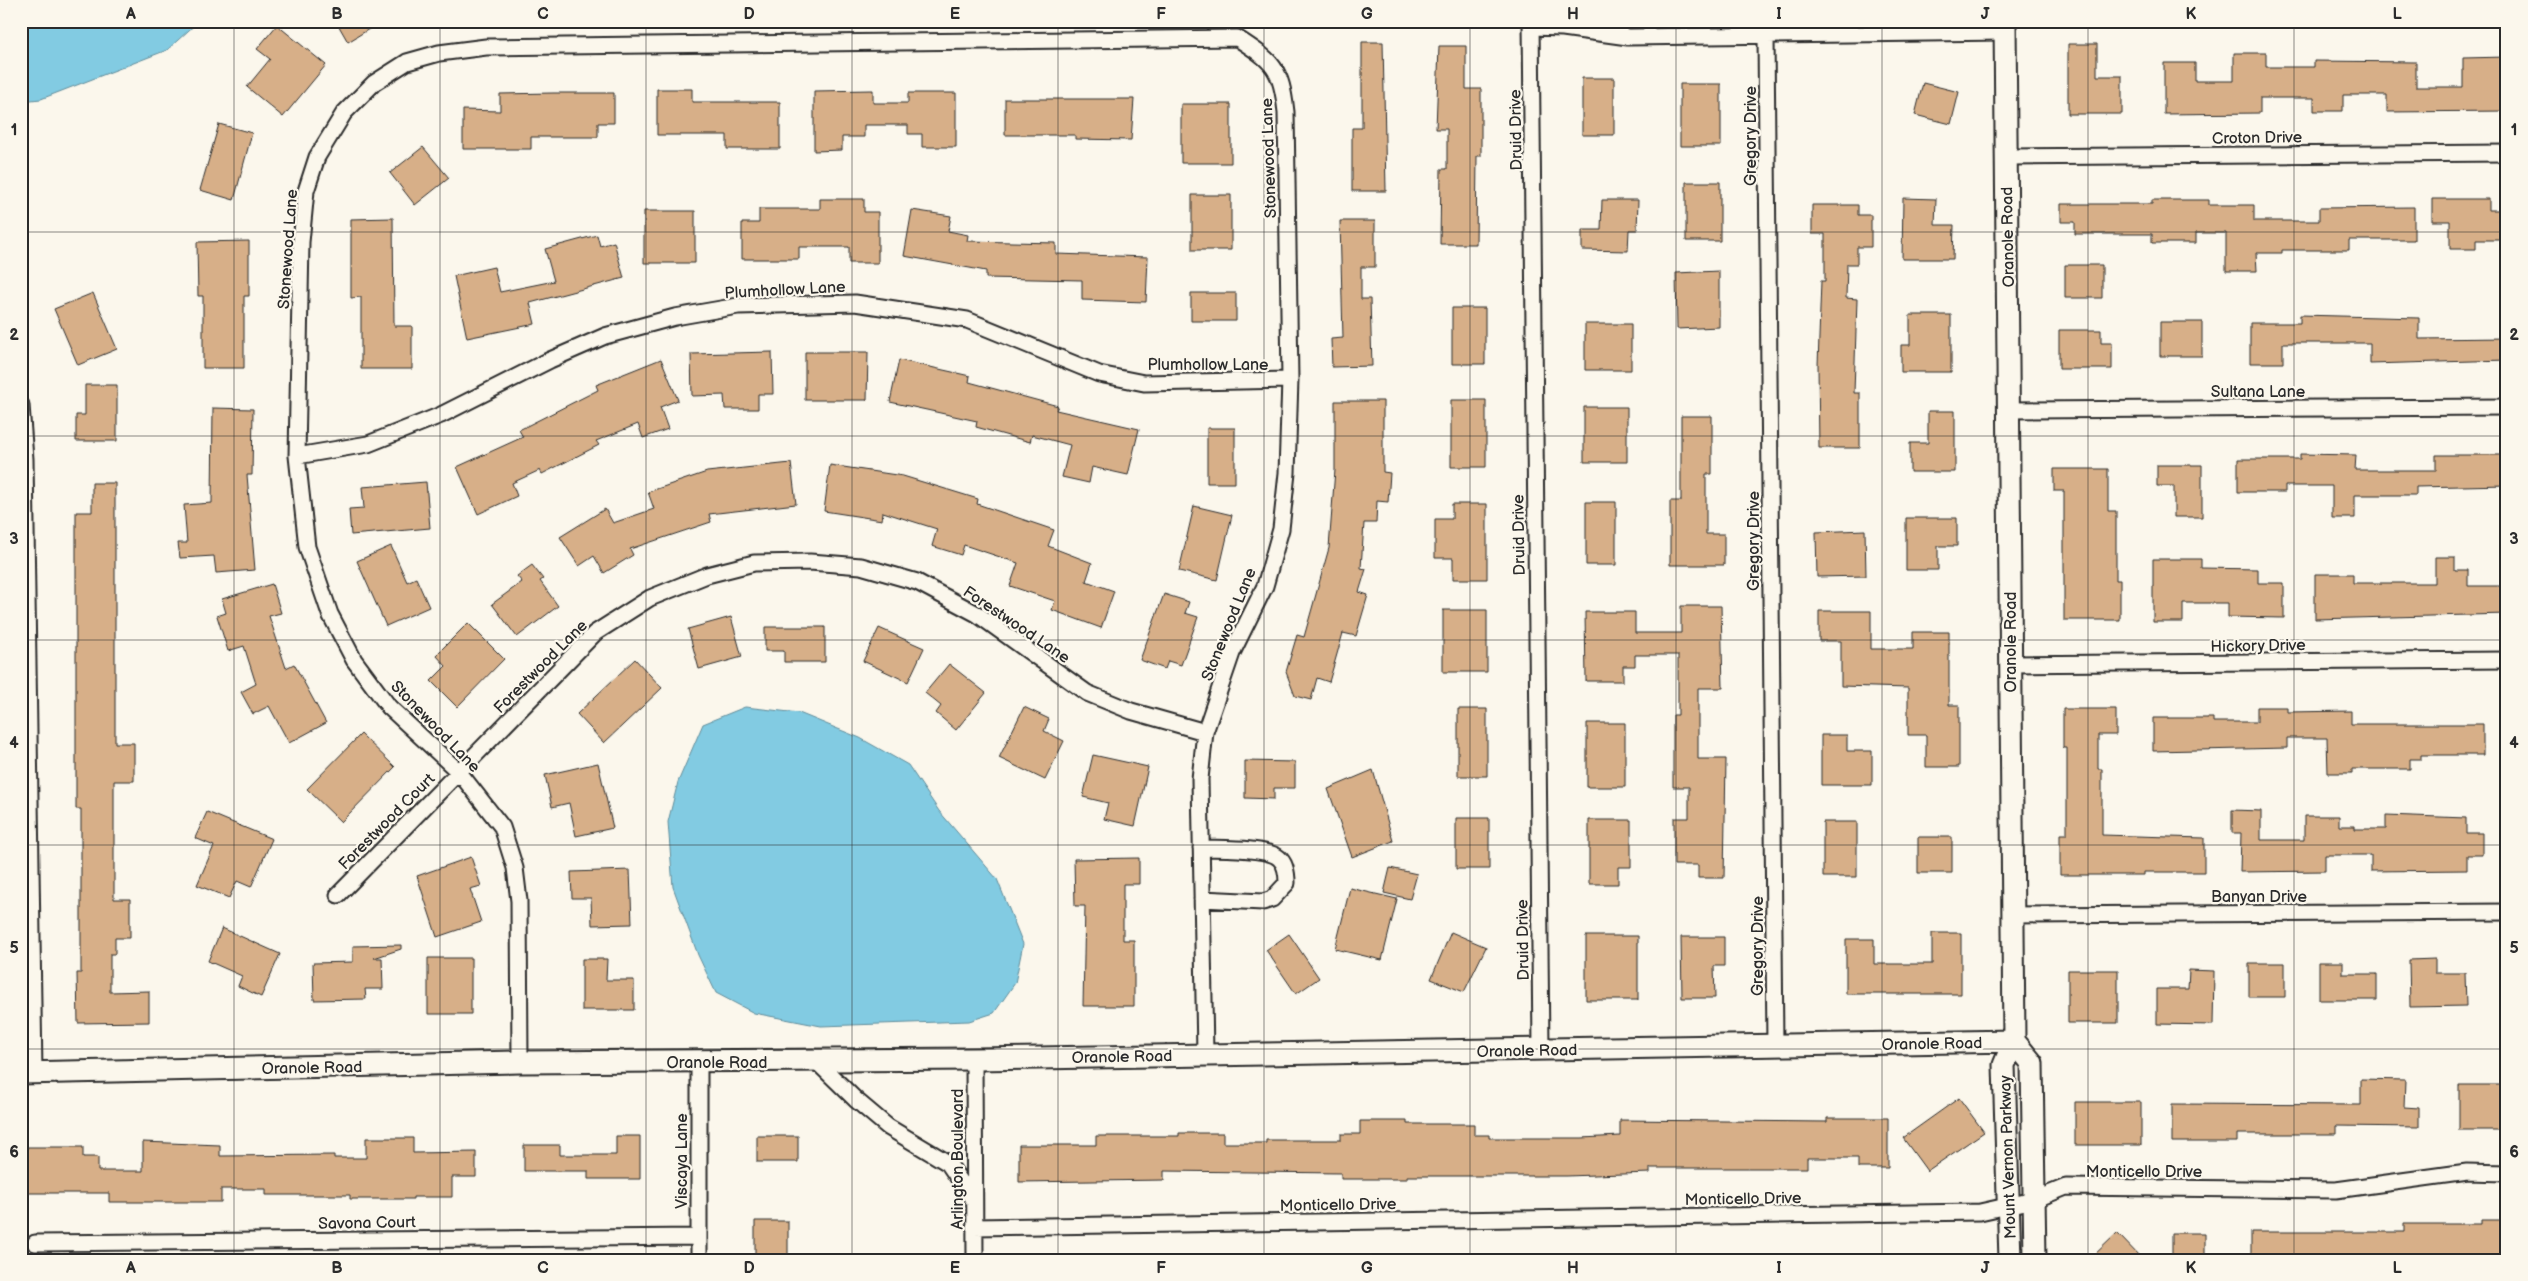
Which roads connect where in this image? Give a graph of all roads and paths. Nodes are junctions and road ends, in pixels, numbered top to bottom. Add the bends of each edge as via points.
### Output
1 (1531, 24) edge
2 (2005, 27) edge
3 (1766, 36) junction
4 (2507, 153) edge
5 (2007, 158) junction
6 (1290, 380) junction
7 (21, 405) edge
8 (2507, 407) edge
9 (2009, 410) junction
10 (297, 456) junction
11 (2507, 660) edge
12 (2010, 664) junction
13 (1205, 732) junction
14 (459, 772) junction
15 (1201, 848) junction
16 (338, 895) dead end
17 (1202, 899) junction
18 (2507, 912) edge
19 (2012, 915) junction
20 (2014, 1041) junction
21 (1775, 1046) junction
22 (1541, 1049) junction
23 (1204, 1054) junction
24 (974, 1059) junction
25 (816, 1061) junction
26 (520, 1062) junction
27 (698, 1062) junction
28 (27, 1073) edge
29 (2507, 1173) edge
30 (2034, 1200) junction
31 (974, 1201) junction
32 (2010, 1205) junction
33 (974, 1227) junction
34 (699, 1236) junction
35 (35, 1243) dead end
36 (699, 1260) edge
37 (975, 1260) edge
38 (2010, 1260) edge
39 (2035, 1260) edge

1 - 3 street via 1628,37
1 - 22 street, Druid Drive
2 - 3 street
2 - 5 street, Oranole Road
3 - 21 street, Gregory Drive
4 - 5 street, Croton Drive
5 - 9 street, Oranole Road
6 - 10 street, Plumhollow Lane via 1144,383 1099,374 967,320 855,303 738,306 675,316 605,336 442,415 368,444
6 - 10 street, Stonewood Lane via 1283,88 1276,69 1263,55 1237,38 486,47 439,53 407,62 374,84 344,113 317,158 306,190 301,242
6 - 13 street, Stonewood Lane via 1290,430 1280,529 1266,586 1232,653
7 - 28 street via 25,459
8 - 9 street, Sultana Lane
9 - 12 street, Oranole Road
10 - 14 street, Stonewood Lane via 308,547 330,614 354,660 390,708
11 - 12 street, Hickory Drive
12 - 19 street, Oranole Road
13 - 14 street, Forestwood Lane via 1131,711 1087,693 977,614 917,582 861,566 810,562 754,563 708,574 650,598 595,634
13 - 15 street, Stonewood Lane via 1200,779
14 - 16 street, Forestwood Court
14 - 26 street, Stonewood Lane via 502,827 515,868 519,901
15 - 17 street, Stonewood Lane
15 - 17 street via 1264,852 1279,858 1287,870 1288,883 1272,899 1263,902
17 - 23 street, Stonewood Lane
18 - 19 street, Banyan Drive
19 - 20 street, Oranole Road
20 - 21 street, Oranole Road
20 - 30 street, Mount Vernon Parkway via 2032,1063
20 - 32 street, Mount Vernon Parkway via 2004,1065
21 - 22 street, Oranole Road
22 - 23 street, Oranole Road
23 - 24 street, Oranole Road
24 - 25 street, Oranole Road
24 - 31 street, Arlington Boulevard
25 - 27 street, Oranole Road
25 - 31 street via 888,1127 948,1162
26 - 27 street, Oranole Road
26 - 28 street, Oranole Road
27 - 34 street, Viscaya Lane
29 - 30 street, Monticello Drive via 2467,1172 2336,1190 2066,1187
30 - 32 street, Monticello Drive
30 - 39 street, Mount Vernon Parkway
31 - 33 street, Arlington Boulevard
32 - 33 street, Monticello Drive via 1980,1212
32 - 38 street, Mount Vernon Parkway
33 - 37 street, Arlington Boulevard
34 - 35 street, Savona Court
34 - 36 street, Viscaya Lane

